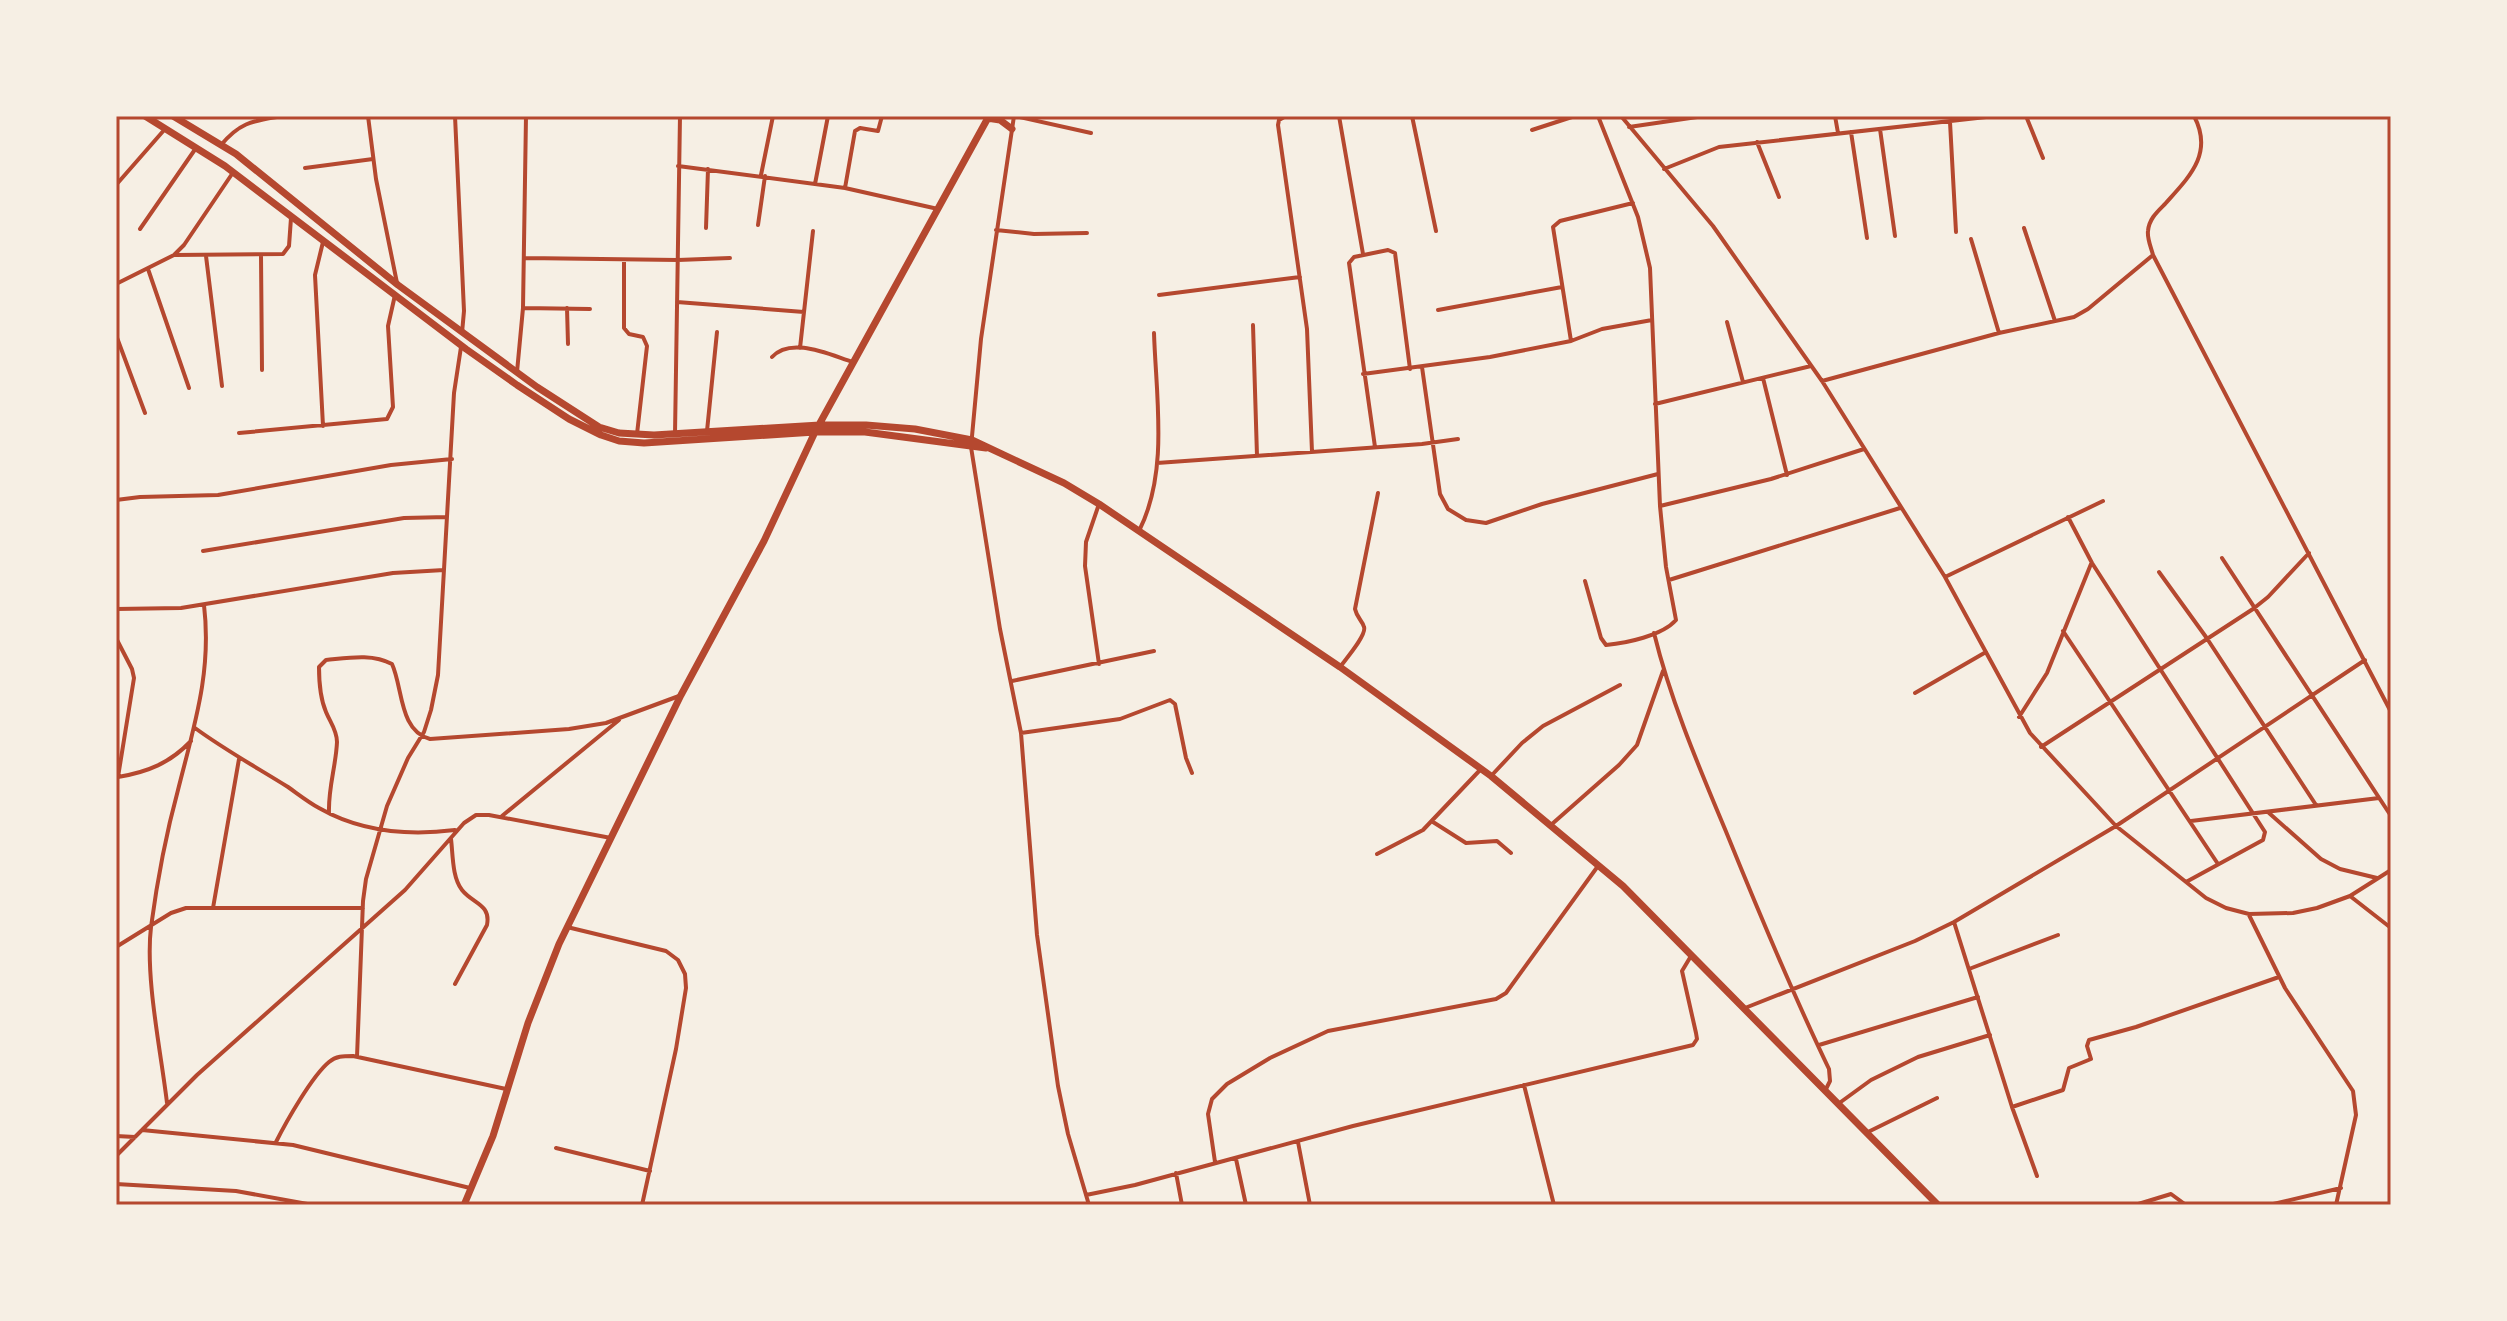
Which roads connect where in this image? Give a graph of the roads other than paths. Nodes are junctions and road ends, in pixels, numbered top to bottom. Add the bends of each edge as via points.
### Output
1 (145, 116) edge
2 (173, 116) edge
3 (283, 116) edge
4 (378, 116) edge
5 (455, 116) edge
6 (526, 116) edge
7 (680, 116) edge
8 (773, 116) edge
9 (828, 116) edge
10 (882, 116) edge
11 (1015, 116) edge
12 (1286, 116) edge
13 (1339, 116) edge
14 (1412, 116) edge
15 (1575, 116) edge
16 (1598, 116) edge
17 (1621, 116) edge
18 (1704, 116) edge
19 (1835, 116) edge
20 (1995, 116) edge
21 (2026, 116) edge
22 (2194, 116) edge
23 (368, 117) edge
24 (988, 117) edge
25 (1950, 121) junction
26 (1629, 127) junction
27 (165, 129) junction
28 (1012, 129) junction
29 (1880, 129) junction
30 (1532, 130) dead end
31 (1851, 132) junction
32 (1091, 133) dead end
33 (1838, 133) junction
34 (1757, 142) junction
35 (221, 145) junction
36 (196, 148) junction
37 (2043, 158) dead end
38 (373, 159) junction
39 (678, 166) junction
40 (305, 168) dead end
41 (708, 169) junction
42 (1664, 169) junction
43 (234, 172) junction
44 (763, 176) junction
45 (815, 184) junction
46 (116, 185) edge
47 (845, 188) junction
48 (1779, 197) dead end
49 (1633, 203) junction
50 (938, 209) junction
51 (291, 215) junction
52 (758, 225) dead end
53 (706, 228) dead end
54 (2024, 228) dead end
55 (140, 229) dead end
56 (996, 230) junction
57 (813, 231) dead end
58 (1436, 231) dead end
59 (1956, 232) dead end
60 (1087, 233) dead end
61 (1895, 236) dead end
62 (1867, 238) dead end
63 (1971, 239) dead end
64 (323, 240) junction
65 (1363, 254) junction
66 (174, 255) junction
67 (2153, 255) junction
68 (206, 256) junction
69 (261, 256) junction
70 (524, 258) junction
71 (730, 258) dead end
72 (624, 260) junction
73 (678, 260) junction
74 (148, 269) junction
75 (1300, 277) junction
76 (116, 284) edge
77 (398, 285) junction
78 (1562, 287) junction
79 (395, 295) junction
80 (1159, 295) dead end
81 (677, 302) junction
82 (523, 308) junction
83 (567, 308) junction
84 (590, 309) dead end
85 (1438, 310) dead end
86 (804, 312) junction
87 (1652, 320) junction
88 (2055, 321) junction
89 (1727, 322) dead end
90 (1253, 325) dead end
91 (717, 332) dead end
92 (462, 333) junction
93 (1154, 333) dead end
94 (1999, 333) junction
95 (116, 335) edge
96 (1571, 341) junction
97 (568, 344) dead end
98 (461, 346) junction
99 (800, 348) junction
100 (772, 357) dead end
101 (856, 362) junction
102 (1811, 366) junction
103 (1422, 367) junction
104 (1410, 369) junction
105 (262, 370) dead end
106 (517, 372) junction
107 (1363, 374) junction
108 (1763, 378) junction
109 (1822, 381) junction
110 (1743, 382) junction
111 (222, 386) dead end
112 (189, 388) dead end
113 (1655, 404) junction
114 (145, 413) dead end
115 (323, 426) junction
116 (818, 429) junction
117 (707, 431) junction
118 (239, 433) dead end
119 (637, 434) junction
120 (675, 434) junction
121 (1458, 439) dead end
122 (972, 443) junction
123 (1433, 443) junction
124 (1375, 447) junction
125 (1864, 449) junction
126 (1312, 452) junction
127 (1257, 456) junction
128 (452, 459) junction
129 (1157, 463) junction
130 (1658, 474) junction
131 (1787, 475) junction
132 (1378, 493) dead end
133 (116, 500) edge
134 (2103, 501) dead end
135 (1099, 504) junction
136 (1660, 506) junction
137 (1900, 508) junction
138 (447, 517) junction
139 (2068, 517) junction
140 (1139, 531) junction
141 (203, 551) dead end
142 (2309, 553) junction
143 (2222, 558) dead end
144 (2092, 563) junction
145 (444, 570) junction
146 (2159, 572) dead end
147 (1945, 577) junction
148 (1669, 580) junction
149 (1585, 581) dead end
150 (204, 605) junction
151 (116, 609) edge
152 (2253, 609) junction
153 (2063, 631) junction
154 (1654, 633) junction
155 (2206, 637) junction
156 (116, 638) edge
157 (1154, 651) dead end
158 (1986, 652) junction
159 (2365, 660) junction
160 (1099, 664) junction
161 (1340, 667) junction
162 (2160, 667) junction
163 (1663, 671) junction
164 (1012, 681) junction
165 (1620, 685) dead end
166 (1915, 693) dead end
167 (681, 695) junction
168 (2312, 696) junction
169 (2110, 700) junction
170 (2391, 712) edge
171 (2019, 717) junction
172 (621, 719) junction
173 (2265, 727) junction
174 (195, 728) junction
175 (1021, 733) junction
176 (419, 737) junction
177 (193, 738) junction
178 (2041, 747) junction
179 (2219, 758) junction
180 (239, 759) junction
181 (1481, 769) junction
182 (1192, 773) dead end
183 (1491, 776) junction
184 (117, 777) edge
185 (2170, 791) junction
186 (2379, 798) junction
187 (2316, 805) junction
188 (2267, 812) junction
189 (329, 813) junction
190 (2254, 813) junction
191 (501, 816) junction
192 (2391, 816) edge
193 (1432, 821) junction
194 (2190, 821) junction
195 (1550, 826) junction
196 (2116, 826) junction
197 (380, 830) junction
198 (458, 830) junction
199 (611, 838) junction
200 (451, 839) junction
201 (1511, 853) dead end
202 (1377, 854) dead end
203 (2218, 864) junction
204 (1598, 866) junction
205 (2391, 870) edge
206 (2377, 878) junction
207 (2186, 882) junction
208 (2350, 896) junction
209 (213, 908) junction
210 (363, 908) junction
211 (2249, 914) junction
212 (1954, 922) junction
213 (152, 924) junction
214 (364, 925) junction
215 (567, 927) junction
216 (2391, 928) edge
217 (2058, 935) dead end
218 (116, 947) edge
219 (1693, 954) junction
220 (1969, 969) junction
221 (2279, 977) junction
222 (455, 984) dead end
223 (1791, 990) junction
224 (1978, 997) junction
225 (1745, 1008) junction
226 (1990, 1035) junction
227 (1818, 1046) junction
228 (357, 1057) junction
229 (1524, 1085) junction
230 (508, 1090) junction
231 (1825, 1092) junction
232 (1937, 1098) dead end
233 (168, 1104) junction
234 (1838, 1104) junction
235 (2012, 1107) junction
236 (142, 1130) junction
237 (1868, 1132) junction
238 (116, 1136) edge
239 (135, 1137) junction
240 (276, 1142) junction
241 (1298, 1142) junction
242 (556, 1148) dead end
243 (116, 1156) edge
244 (1236, 1159) junction
245 (1215, 1162) junction
246 (650, 1171) junction
247 (1176, 1173) junction
248 (2037, 1176) dead end
249 (116, 1184) edge
250 (2341, 1188) junction
251 (472, 1189) junction
252 (1086, 1195) junction
253 (313, 1205) edge
254 (464, 1205) edge
255 (642, 1205) edge
256 (1089, 1205) edge
257 (1182, 1205) edge
258 (1246, 1205) edge
259 (1310, 1205) edge
260 (1554, 1205) edge
261 (1938, 1205) edge
262 (2135, 1205) edge
263 (2186, 1205) edge
264 (2269, 1205) edge
265 (2336, 1205) edge

1 - 27 main road
2 - 35 main road
3 - 35 street via 248,123
4 - 23 street
5 - 92 street
6 - 70 street
7 - 39 street
8 - 44 street
9 - 45 street
10 - 47 street via 878,131 855,131
11 - 28 street
11 - 32 street
12 - 75 street via 1278,125
13 - 65 street
14 - 58 street
15 - 30 street
16 - 49 street
17 - 26 street
18 - 26 street
19 - 33 street
20 - 25 street
21 - 37 street
22 - 67 street via 2202,139 2199,158 2151,220
23 - 38 street
24 - 28 main road
24 - 50 main road
25 - 29 street
25 - 59 street
26 - 42 street
27 - 36 main road
27 - 46 street
28 - 56 street
29 - 31 street
29 - 61 street
31 - 33 street
31 - 62 street
33 - 34 street
34 - 42 street via 1708,149
34 - 48 street
35 - 77 main road
36 - 43 main road
36 - 55 street
38 - 40 street
38 - 77 street
39 - 41 street
39 - 73 street
41 - 44 street
41 - 53 street
42 - 102 street via 1734,254
43 - 51 main road
43 - 66 street
44 - 45 street
44 - 52 street
45 - 47 street
47 - 50 street
49 - 78 street via 1555,223
49 - 87 street via 1650,268
50 - 101 main road
51 - 64 main road
51 - 69 street via 287,252
54 - 88 street
56 - 60 street
56 - 122 street
57 - 86 street
63 - 94 street
64 - 79 main road
64 - 115 street via 315,275
65 - 104 street via 1395,253
65 - 107 street via 1349,263
66 - 68 street
66 - 74 street
67 - 88 street via 2082,313
67 - 142 street
68 - 69 street
68 - 111 street
69 - 105 street
70 - 72 street
70 - 82 street
71 - 73 street
72 - 73 street
72 - 119 street via 624,328 643,337 647,346
73 - 81 street
74 - 76 street
74 - 112 street
75 - 80 street
75 - 126 street
77 - 92 main road
78 - 85 street
78 - 96 street
79 - 98 main road
79 - 115 street via 388,326 391,415 379,422
81 - 86 street
81 - 120 street
82 - 83 street
82 - 106 street
83 - 84 street
83 - 97 street
86 - 99 street
87 - 96 street
87 - 113 street
88 - 94 street
89 - 110 street
90 - 127 street
91 - 117 street
92 - 106 main road
93 - 129 street
94 - 109 street
95 - 114 street
96 - 103 street
98 - 116 main road via 569,419 619,441 725,440
98 - 128 street
99 - 100 street via 783,348
99 - 101 street
101 - 116 main road
102 - 108 street
102 - 109 street
103 - 104 street
103 - 123 street
104 - 107 street
106 - 119 main road via 599,427
107 - 124 street
108 - 110 street
108 - 131 street
109 - 125 street
110 - 113 street
113 - 130 street
115 - 118 street
116 - 117 main road
116 - 122 main road
116 - 167 main road
117 - 120 main road
119 - 120 main road
121 - 123 street
122 - 135 main road
122 - 164 street
123 - 124 street
123 - 130 street via 1443,502 1475,522
124 - 126 street
125 - 131 street
125 - 137 street
126 - 127 street
127 - 129 street
128 - 133 street via 218,495
128 - 138 street
129 - 140 street
130 - 136 street
131 - 136 street
132 - 161 street via 1355,609 1364,633
134 - 139 street
135 - 140 main road
135 - 160 street via 1086,542 1085,566
136 - 148 street
137 - 147 street
137 - 148 street
138 - 141 street via 404,518
138 - 145 street
139 - 144 street
139 - 147 street
140 - 161 main road
142 - 152 street
142 - 159 street
143 - 152 street
144 - 153 street
144 - 162 street
145 - 150 street via 393,573
145 - 176 street via 438,675
146 - 155 street
147 - 158 street
148 - 154 street via 1676,620
149 - 154 street via 1606,645
150 - 151 street
150 - 174 street via 207,656
152 - 155 street
152 - 168 street
153 - 169 street
153 - 171 street via 2047,673
154 - 163 street
155 - 162 street
155 - 173 street
156 - 184 street via 134,678
157 - 160 street
158 - 166 street
158 - 171 street
159 - 168 street
159 - 170 street
160 - 164 street
161 - 181 main road
162 - 169 street
162 - 179 street
163 - 195 street via 1637,745
163 - 223 street
164 - 175 street
165 - 183 street via 1543,726
167 - 172 street
167 - 199 main road
168 - 173 street
168 - 186 street
169 - 178 street
169 - 185 street
171 - 178 street
172 - 176 street via 554,730
172 - 191 street
173 - 179 street
173 - 187 street
174 - 177 street
174 - 180 street
175 - 182 street via 1120,719 1170,700
175 - 252 street via 1042,979 1062,1111
176 - 189 street via 405,712 392,664 369,657 320,663 320,692 337,742
176 - 197 street
177 - 184 street via 162,765
177 - 213 street via 177,791
178 - 196 street
179 - 185 street
179 - 190 street
180 - 189 street
180 - 209 street
181 - 183 main road
181 - 193 street
183 - 195 main road
185 - 194 street
185 - 196 street
186 - 187 street
186 - 192 street
187 - 188 street
188 - 190 street
188 - 206 street via 2321,859
189 - 197 street
190 - 194 street
190 - 203 street via 2265,836
191 - 198 street via 476,815
191 - 199 street
193 - 201 street via 1466,843 1497,841
193 - 202 street
194 - 203 street
195 - 204 main road
196 - 207 street
196 - 212 street
197 - 198 street via 422,835
197 - 210 street
198 - 200 street
199 - 215 main road
200 - 214 street
200 - 222 street via 458,882 489,918
203 - 207 street
204 - 219 main road
204 - 245 street via 1506,993 1496,999 1328,1031 1227,1084 1209,1106
205 - 206 street
206 - 208 street
207 - 211 street via 2206,898
208 - 211 street via 2293,913
208 - 216 street
209 - 210 street
209 - 213 street via 186,908
210 - 214 street
211 - 221 street
212 - 220 street
212 - 223 street
213 - 218 street
213 - 233 street via 150,953
214 - 228 street
214 - 233 street
215 - 230 main road
215 - 246 street via 666,951 685,974 676,1049
217 - 220 street
219 - 225 main road
219 - 229 street via 1682,971 1697,1039 1693,1045
220 - 224 street
221 - 235 street via 2089,1040 2091,1059 2069,1068 2063,1090
221 - 250 street via 2353,1091 2356,1115
223 - 225 street
223 - 227 street
224 - 226 street
224 - 227 street
225 - 231 main road
226 - 234 street via 1918,1057
226 - 235 street
227 - 231 street via 1831,1076
228 - 230 street
228 - 240 street via 329,1061
229 - 241 street
229 - 260 street
230 - 251 main road
231 - 234 main road
232 - 237 street
233 - 236 street
234 - 237 main road
235 - 248 street
236 - 239 street
236 - 240 street
237 - 261 main road
238 - 239 street
239 - 243 street
240 - 251 street
241 - 244 street
241 - 259 street
242 - 246 street
244 - 245 street
244 - 258 street
245 - 247 street
246 - 255 street
247 - 252 street
247 - 257 street
249 - 253 street via 236,1191
250 - 264 street
250 - 265 street
251 - 254 main road
252 - 256 street
262 - 263 street via 2171,1194

